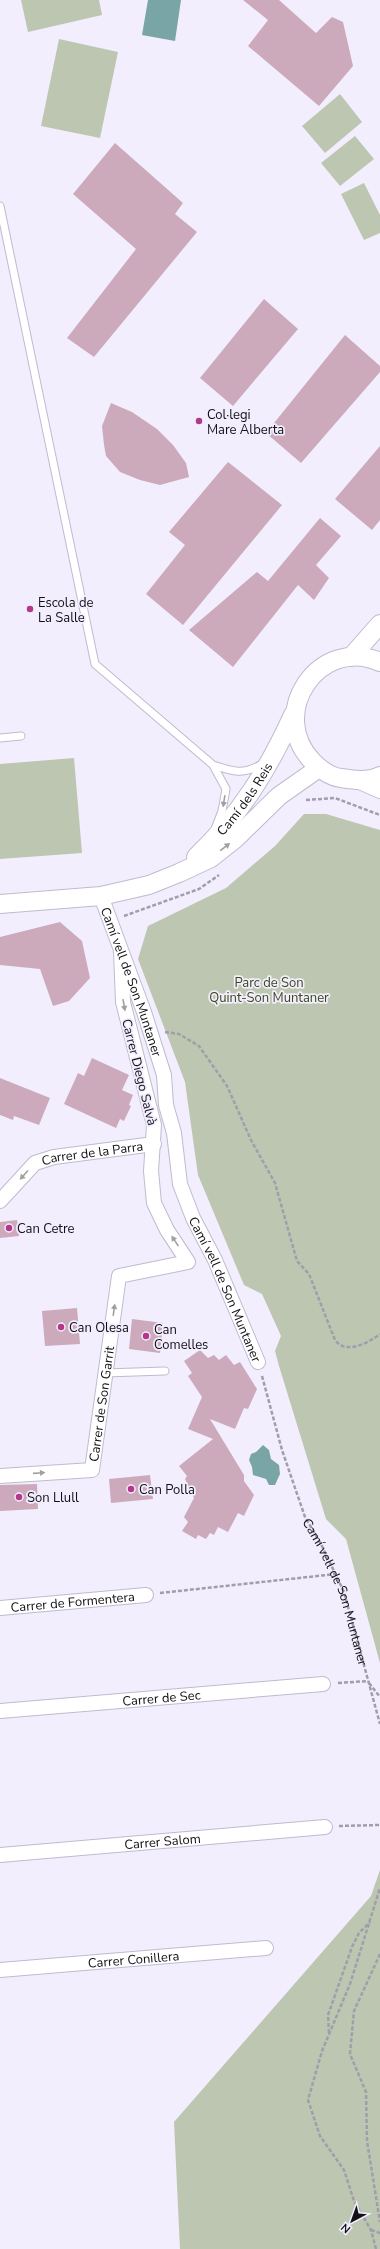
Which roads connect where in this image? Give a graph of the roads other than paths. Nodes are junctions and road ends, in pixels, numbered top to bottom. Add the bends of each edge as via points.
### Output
1 (0, 206) edge
2 (380, 624) edge
3 (351, 657) junction
4 (380, 662) edge
5 (294, 713) junction
6 (21, 736) dead end
7 (0, 738) edge
8 (273, 758) junction
9 (214, 765) junction
10 (319, 768) junction
11 (380, 776) edge
12 (357, 781) junction
13 (380, 792) edge
14 (208, 845) junction
15 (179, 873) junction
16 (101, 896) junction
17 (0, 904) edge
18 (121, 952) junction
19 (154, 1144) junction
20 (0, 1201) edge
21 (258, 1362) road end
22 (165, 1371) dead end
23 (105, 1372) junction
24 (0, 1476) edge
25 (146, 1595) road end
26 (0, 1608) edge
27 (323, 1684) road end
28 (0, 1711) edge
29 (325, 1826) road end
30 (0, 1855) edge
31 (266, 1948) dead end
32 (0, 1970) edge

1 - 9 lane via 95,664
2 - 3 street
3 - 4 street
3 - 5 street via 330,662 312,674 300,692
5 - 8 street, Camí dels Reis
5 - 10 street via 296,734 305,754
6 - 7 lane
8 - 9 lane via 251,770 236,773
8 - 14 street, Camí dels Reis via 248,798
9 -> 14 lane via 226,789 222,812
10 - 12 street via 337,778
15 -> 10 street, Camí dels Reis via 211,858 235,839 278,796
11 - 12 street
12 - 13 street
14 - 15 street, Camí dels Reis
15 - 16 street, Camí dels Reis via 149,885
16 - 17 street, Camí dels Reis
16 - 18 street, Camí vell de Son Muntaner
18 -> 19 street, Carrer Diego Salvà via 123,1002 154,1126
18 - 21 street, Camí vell de Son Muntaner via 164,1075 166,1105 174,1133 180,1184
19 -> 20 street, Carrer de la Parra via 54,1157 35,1163
23 -> 19 street, Carrer de Son Garrit via 119,1276 188,1262 154,1204 151,1171
22 - 23 lane
24 -> 23 street, Carrer de Son Garrit via 92,1470
25 - 26 street, Carrer de Formentera
27 - 28 street, Carrer de Sec
29 - 30 street, Carrer Salom
31 - 32 street, Carrer Conillera

